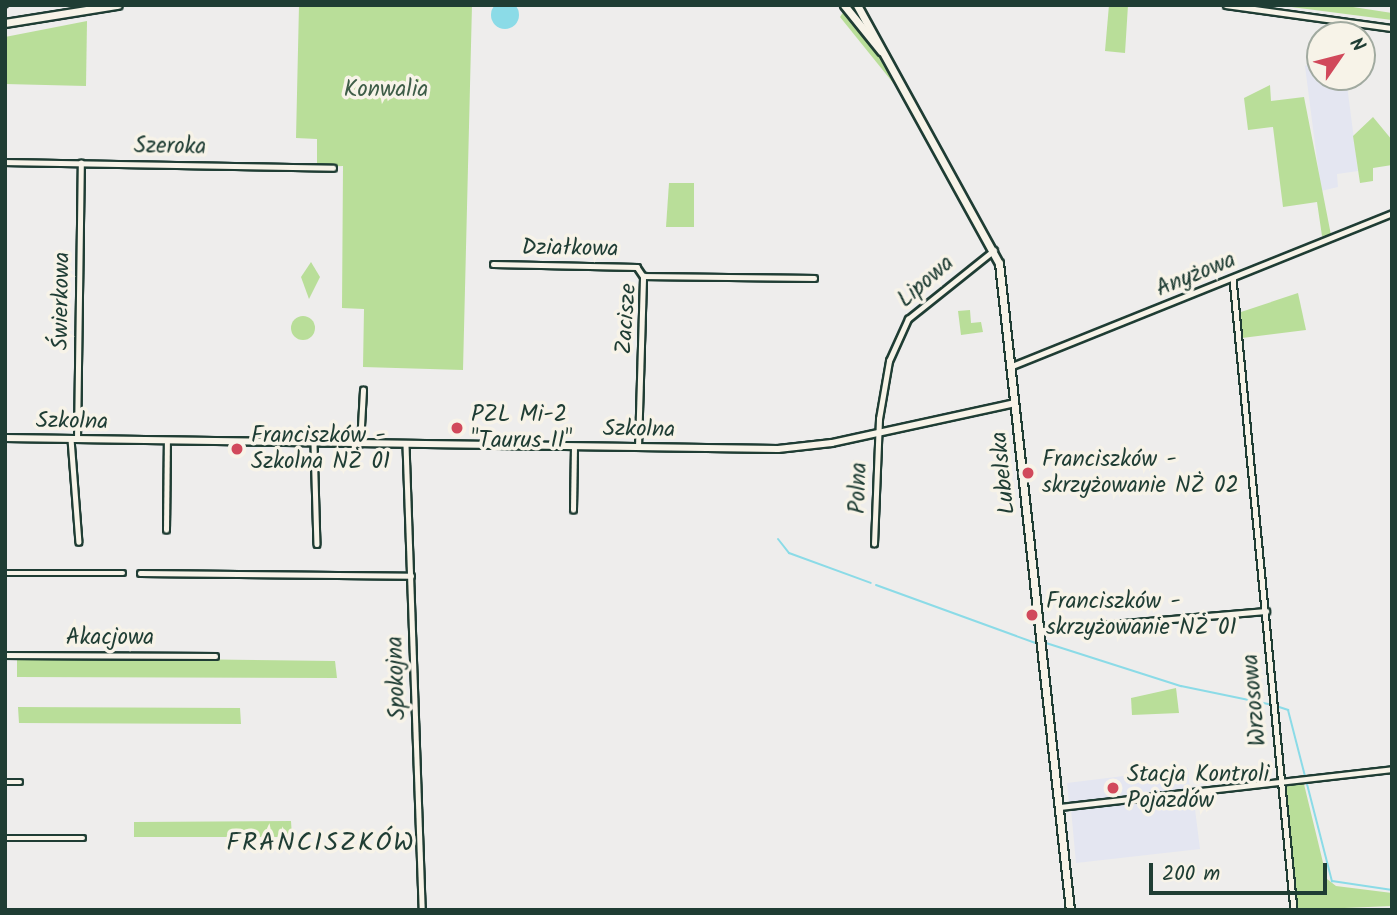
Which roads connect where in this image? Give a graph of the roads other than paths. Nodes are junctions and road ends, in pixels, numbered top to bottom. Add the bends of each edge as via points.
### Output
1 (118, 5) edge
2 (844, 5) edge
3 (857, 5) edge
4 (1226, 5) edge
5 (5, 23) edge
6 (1392, 28) edge
7 (888, 60) junction
8 (5, 162) edge
9 (81, 163) junction
10 (333, 168) dead end
11 (1392, 213) edge
12 (994, 249) junction
13 (492, 264) dead end
14 (643, 275) junction
15 (814, 278) dead end
16 (1233, 279) junction
17 (1012, 366) junction
18 (363, 390) dead end
19 (1015, 403) junction
20 (878, 433) junction
21 (5, 438) edge
22 (74, 439) junction
23 (167, 441) junction
24 (314, 444) junction
25 (360, 444) junction
26 (407, 445) junction
27 (574, 447) junction
28 (638, 448) junction
29 (573, 510) dead end
30 (166, 530) dead end
31 (79, 542) dead end
32 (317, 544) dead end
33 (874, 544) dead end
34 (5, 573) edge
35 (123, 573) dead end
36 (140, 573) dead end
37 (411, 576) junction
38 (1266, 611) junction
39 (1041, 630) junction
40 (5, 655) edge
41 (215, 656) dead end
42 (1392, 769) edge
43 (1280, 781) junction
44 (5, 782) edge
45 (20, 782) dead end
46 (1060, 807) junction
47 (5, 838) edge
48 (82, 838) dead end
49 (422, 910) edge
50 (1070, 910) edge
51 (1294, 910) edge

1 - 5 main road
2 - 7 main road, Lubelska
3 - 7 main road, Lubelska
4 - 6 street
7 - 12 main road, Lubelska
8 - 9 street, Szeroka
9 - 10 street, Szeroka
9 - 22 street, Świerkowa
11 - 16 street, Anyżowa
12 - 17 main road, Lubelska
12 - 20 street, Lipowa via 905,323 884,377
13 - 14 street, Działkowa via 637,267
14 - 15 street, Zacisze
14 - 28 street, Zacisze
16 - 17 street, Anyżowa
16 - 38 street, Wrzosowa
17 - 19 main road, Lubelska
18 - 25 street
19 - 20 street, Szkolna
19 - 39 main road, Lubelska
20 - 28 street, Szkolna via 778,449
20 - 33 street, Polna
21 - 22 street, Szkolna
22 - 23 street, Szkolna
22 - 31 street, Świerkowa
23 - 24 street, Szkolna
23 - 30 street
24 - 25 street, Szkolna
24 - 32 street
25 - 26 street, Szkolna
26 - 27 street, Szkolna
26 - 37 street, Spokojna
27 - 28 street, Szkolna
27 - 29 street
34 - 35 street
36 - 37 street
37 - 49 street, Spokojna
38 - 39 street
38 - 43 street, Wrzosowa
39 - 46 main road, Lubelska
40 - 41 street, Akacjowa
42 - 43 street
43 - 46 street
43 - 51 street, Wrzosowa
44 - 45 street
46 - 50 main road, Lubelska
47 - 48 street

